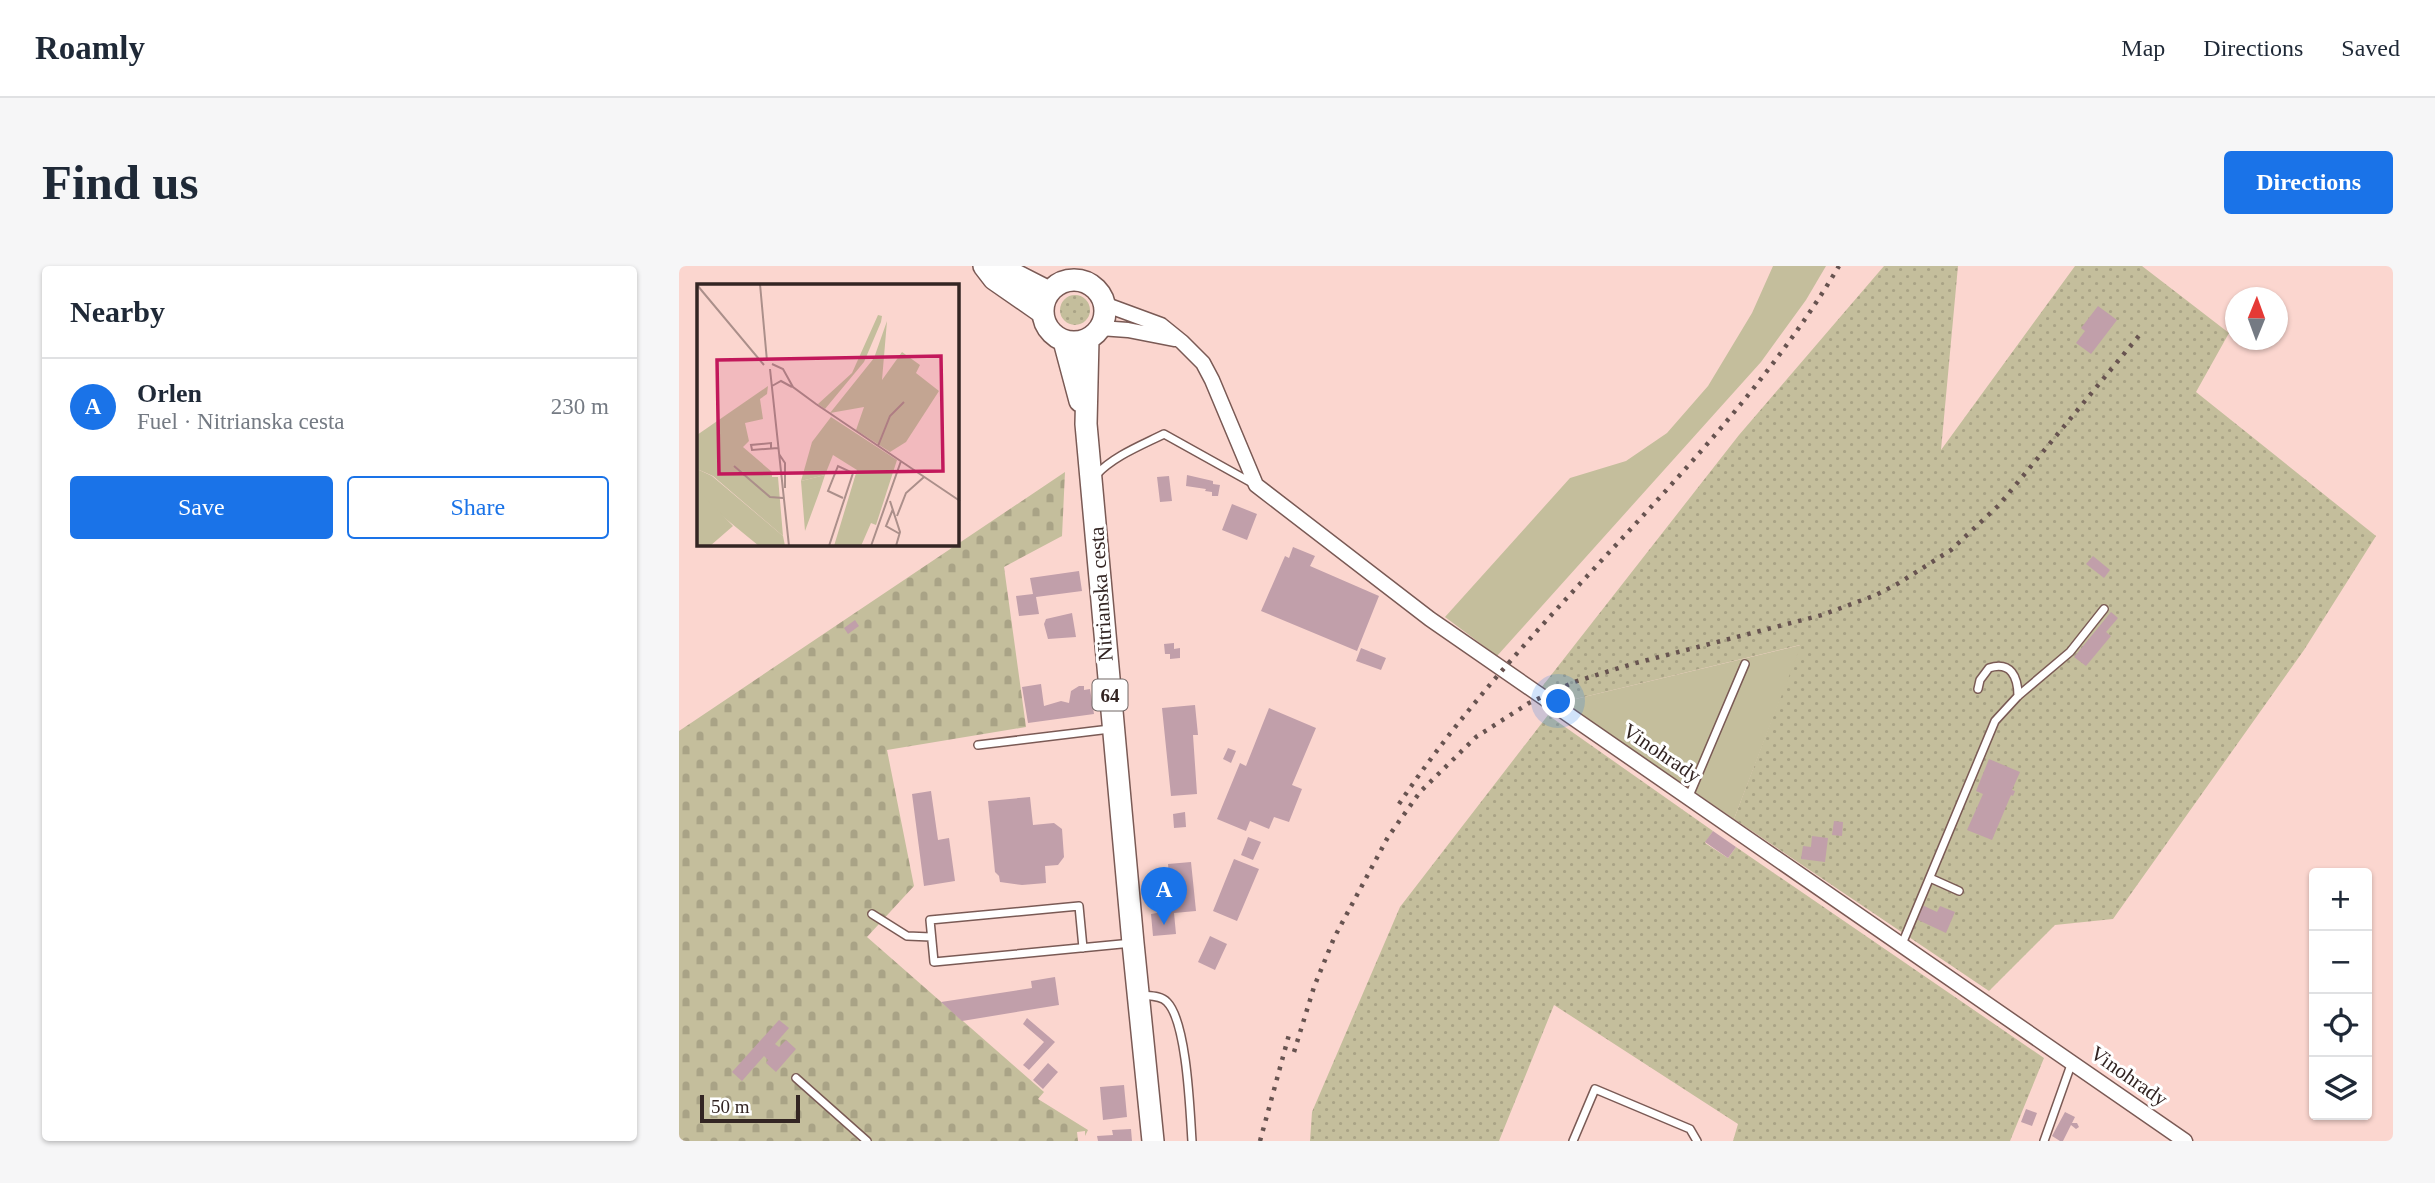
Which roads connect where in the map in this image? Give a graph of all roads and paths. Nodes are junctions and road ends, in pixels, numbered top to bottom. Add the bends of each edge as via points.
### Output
1 (984, 266) edge
2 (998, 266) edge
3 (1082, 274) edge
4 (1058, 280) edge
5 (1104, 304) junction
6 (1043, 313) junction
7 (1094, 333) junction
8 (1064, 341) junction
9 (1182, 342) junction
10 (1086, 424) junction
11 (1092, 480) junction
12 (1256, 485) junction
13 (2104, 609) dead end
14 (1745, 664) dead end
15 (1978, 689) dead end
16 (2018, 696) junction
17 (1113, 728) junction
18 (978, 745) dead end
19 (1689, 796) junction
20 (1930, 878) junction
21 (1959, 891) dead end
22 (873, 914) dead end
23 (931, 937) junction
24 (1132, 943) junction
25 (1902, 944) junction
26 (1083, 948) junction
27 (1138, 995) junction
28 (2073, 1062) junction
29 (796, 1078) dead end
30 (867, 1141) edge
31 (1153, 1141) edge
32 (1192, 1141) edge
33 (1573, 1141) edge
34 (1697, 1141) edge
35 (2045, 1141) edge
36 (2185, 1141) edge

1 - 6 main road via 994,279
2 - 4 main road
3 - 4 main road via 1075,280
3 - 5 main road
4 - 6 main road via 1045,300
5 - 7 main road, 64 via 1104,318
5 - 9 street, Vinohrady via 1161,325
6 - 8 main road, 64 via 1047,328
7 - 8 main road via 1079,342
7 - 9 street via 1158,335
7 - 10 main road, Nitrianska cesta / 64
8 - 10 main road, Nitrianska cesta / 64
9 - 12 street, Vinohrady via 1212,380
10 - 11 main road, Nitrianska cesta / 64
11 - 12 lane via 1125,453 1164,434
11 - 17 main road, Nitrianska cesta / 64
12 - 19 street, Vinohrady via 1430,619
13 - 16 lane via 2070,652
14 - 19 lane
15 - 16 lane via 1989,668 2002,666 2017,678
16 - 20 lane via 1995,721
17 - 18 lane
17 - 24 main road, Nitrianska cesta / 64
19 - 25 street, Vinohrady
20 - 21 lane
20 - 25 lane
22 - 23 lane via 907,936
23 - 26 lane via 934,962
23 - 26 lane via 930,920 1079,906
24 - 26 lane
24 - 27 main road, Nitrianska cesta / 64
25 - 28 street, Vinohrady
27 - 31 main road, Nitrianska cesta / 64
27 - 32 lane via 1167,1001 1173,1012 1187,1065
28 - 35 lane
28 - 36 street, Vinohrady
29 - 30 lane
33 - 34 lane via 1595,1089 1690,1129

